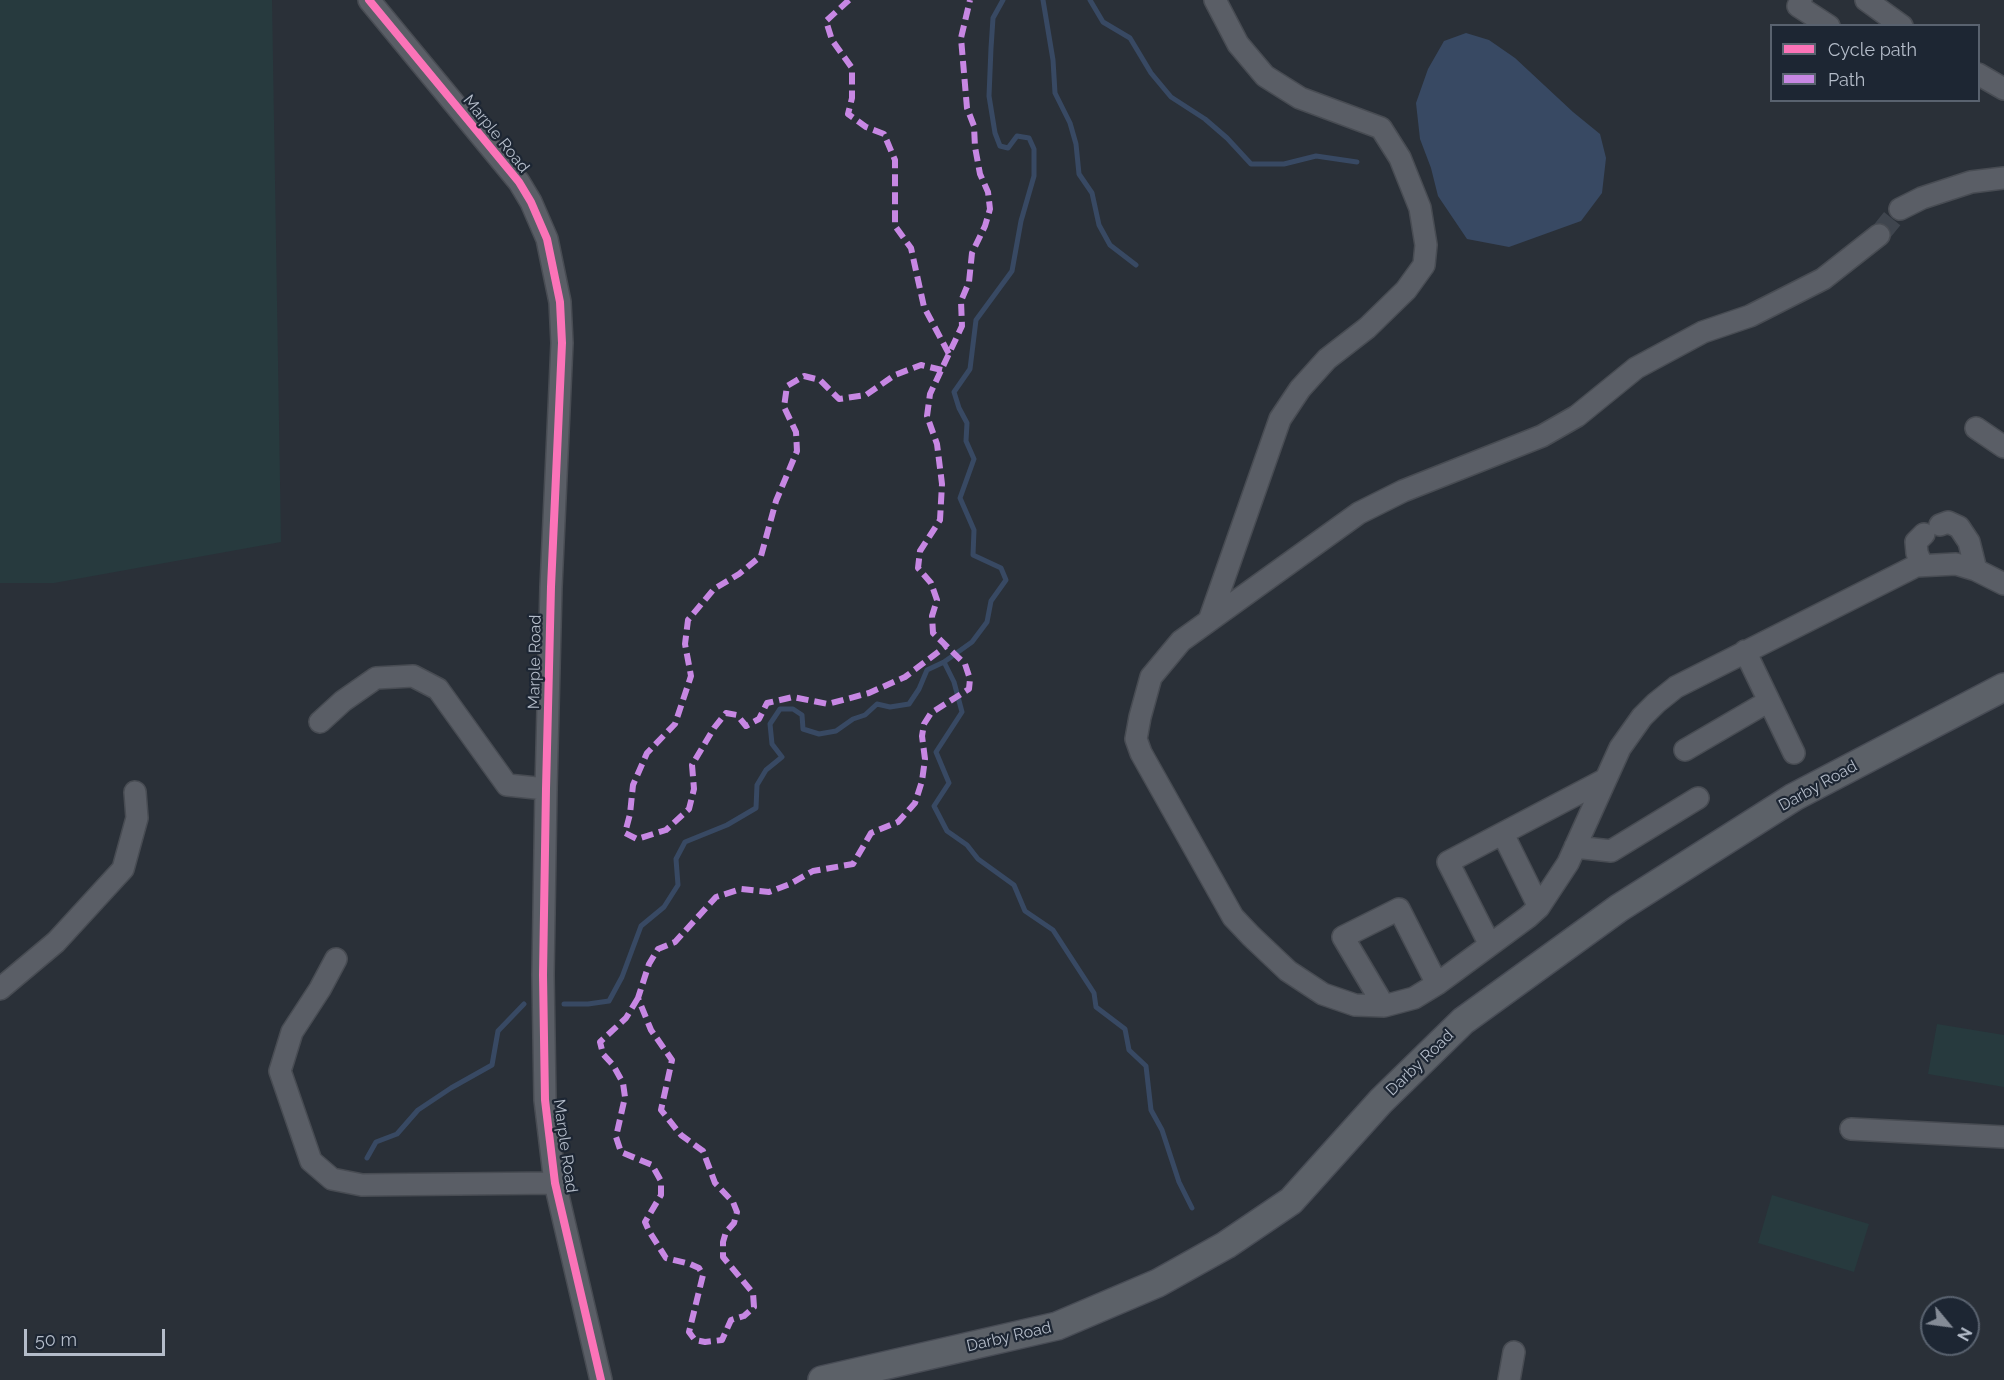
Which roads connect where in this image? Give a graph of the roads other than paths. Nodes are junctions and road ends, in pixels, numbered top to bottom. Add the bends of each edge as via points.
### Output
1 (369, 0) edge
2 (1215, 0) edge
3 (1802, 0) edge
4 (1866, 0) edge
5 (1826, 24) edge
6 (1898, 24) edge
7 (1980, 75) edge
8 (2004, 89) edge
9 (2004, 178) edge
10 (1900, 209) tunnel mouth
11 (1880, 235) tunnel mouth
12 (1976, 428) dead end
13 (2004, 447) edge
14 (1922, 565) junction
15 (1976, 570) junction
16 (2004, 585) edge
17 (1209, 621) junction
18 (1745, 651) junction
19 (2004, 687) edge
20 (1769, 701) junction
21 (320, 722) dead end
22 (1685, 750) dead end
23 (1794, 753) dead end
24 (1606, 779) junction
25 (546, 789) junction
26 (135, 792) dead end
27 (1698, 798) dead end
28 (1503, 834) junction
29 (1575, 847) junction
30 (1539, 907) junction
31 (1490, 945) junction
32 (336, 959) dead end
33 (1437, 984) junction
34 (0, 989) edge
35 (1384, 1006) junction
36 (1851, 1129) dead end
37 (2004, 1137) edge
38 (555, 1183) junction
39 (1514, 1352) dead end
40 (601, 1380) edge
41 (822, 1380) edge
42 (1509, 1380) edge

1 - 25 street, Marple Road via 519,182 547,239 554,266 562,343
2 - 17 street via 1238,44 1265,76 1300,98 1382,128 1400,158 1420,208 1426,245 1424,265 1406,291 1327,359 1280,419
3 - 5 street via 1798,6
4 - 6 street
7 - 8 street
9 - 10 street via 1971,182
11 - 17 street via 1823,279 1750,316 1703,332 1636,368 1577,416 1542,436 1403,491 1359,513
12 - 13 street
14 - 15 street via 1956,564
14 - 15 street via 1916,542 1948,522 1959,527 1970,542
14 - 18 street
15 - 16 street
17 - 35 street via 1181,640 1151,677 1136,739 1140,753 1233,917 1251,936 1288,971 1323,994 1355,1005
18 - 20 street
18 - 24 street via 1676,687 1656,703 1620,748
19 - 41 main road, Darby Road via 1794,797 1619,908 1463,1021 1381,1101 1291,1201 1226,1245 1158,1283 1058,1326
20 - 22 street
20 - 23 street
21 - 25 street via 376,678 412,676 438,689 507,785
24 - 28 street
24 - 29 street
25 - 38 street, Marple Road via 544,1100
26 - 34 street via 137,818 123,869 56,942
27 - 29 street via 1611,851
28 - 30 street
28 - 31 street via 1448,862
29 - 30 street
30 - 31 street
31 - 33 street
32 - 38 street via 292,1032 280,1071 311,1161 332,1179 362,1185
33 - 35 street via 1414,998
33 - 35 street via 1399,909 1343,937
36 - 37 street
38 - 40 street, Marple Road
39 - 42 street

